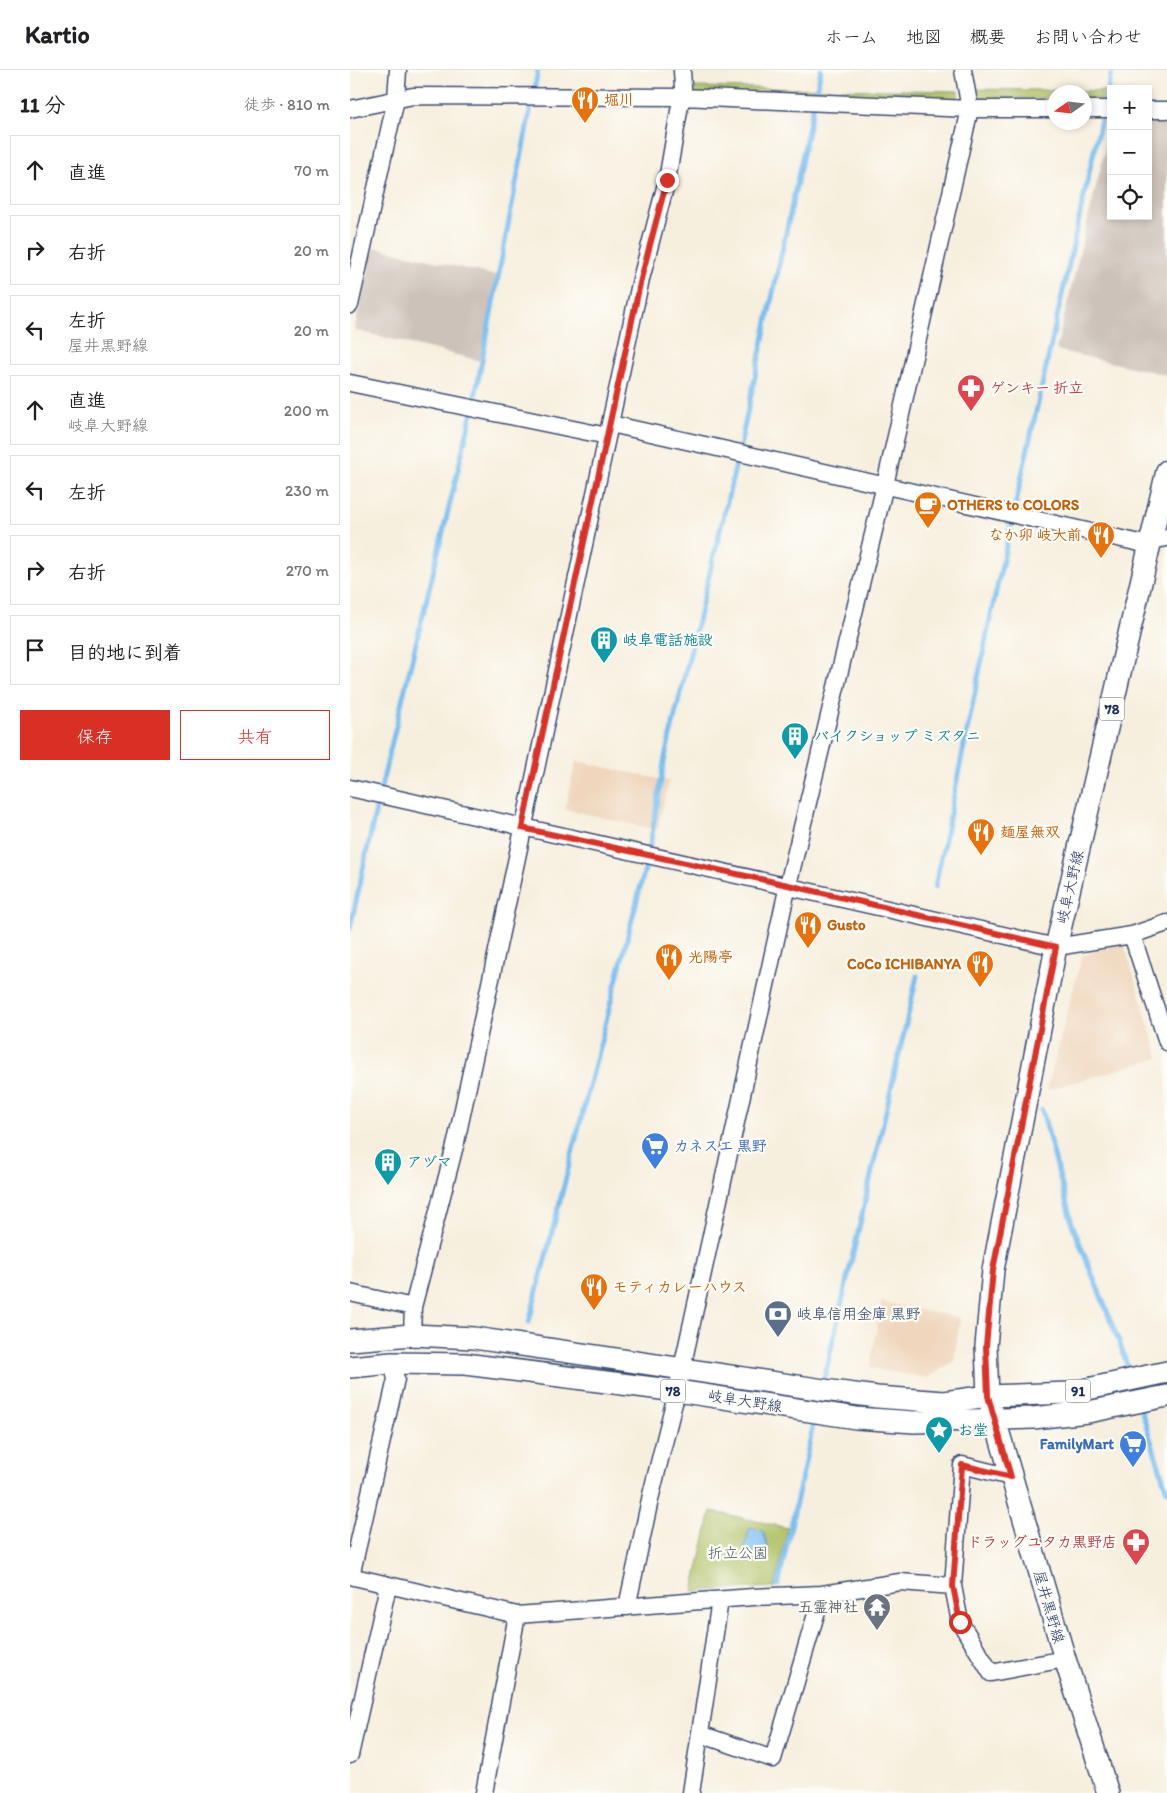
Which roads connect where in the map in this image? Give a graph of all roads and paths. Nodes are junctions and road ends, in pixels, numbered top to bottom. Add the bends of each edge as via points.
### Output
1 (398, 70) edge
2 (682, 70) edge
3 (963, 70) edge
4 (682, 92) junction
5 (397, 95) junction
6 (350, 109) edge
7 (970, 109) junction
8 (1047, 109) edge
9 (1092, 109) edge
10 (1107, 109) edge
11 (1152, 110) edge
12 (1167, 110) edge
13 (350, 305) edge
14 (350, 383) edge
15 (609, 430) junction
16 (1167, 471) edge
17 (886, 485) junction
18 (1159, 540) edge
19 (350, 788) edge
20 (522, 828) junction
21 (788, 885) junction
22 (1167, 924) edge
23 (1132, 935) junction
24 (1056, 947) junction
25 (1167, 1042) edge
26 (350, 1293) edge
27 (413, 1307) junction
28 (412, 1335) junction
29 (350, 1340) edge
30 (392, 1363) junction
31 (350, 1367) edge
32 (682, 1370) junction
33 (1167, 1372) edge
34 (677, 1391) junction
35 (988, 1396) junction
36 (1167, 1396) edge
37 (996, 1420) junction
38 (1011, 1477) junction
39 (350, 1576) edge
40 (388, 1586) junction
41 (953, 1586) junction
42 (822, 1594) junction
43 (720, 1600) junction
44 (627, 1607) junction
45 (517, 1615) junction
46 (1065, 1659) junction
47 (700, 1734) junction
48 (350, 1755) edge
49 (484, 1793) edge
50 (691, 1793) edge
51 (1108, 1793) edge

1 - 5 street
2 - 4 street
3 - 7 street
4 - 5 street
4 - 7 street
4 - 15 street via 667,180 641,279
5 - 6 street
5 - 13 street
7 - 8 street
7 - 17 street
9 - 10 street
11 - 12 street
14 - 15 street
15 - 17 street
15 - 20 street
16 - 18 main road, 岐阜大野線 / 78
17 - 18 street via 1140,544
17 - 21 street
18 - 24 main road, 岐阜大野線 / 78
19 - 20 street
20 - 21 street
20 - 27 street via 456,1142
21 - 24 street
21 - 32 street
22 - 23 street
23 - 24 street
23 - 25 street
24 - 35 main road, 岐阜大野線 / 78 via 993,1270 986,1346
26 - 27 street
27 - 28 street
28 - 29 main road, 岐阜大野線 / 78
28 - 32 main road, 岐阜大野線 / 78 via 474,1338
30 - 31 main road, 岐阜大野線 / 78
30 - 34 main road, 岐阜大野線 / 78 via 465,1364
30 - 39 street via 396,1379
32 - 34 street
32 - 35 main road, 岐阜大野線 / 78 via 877,1397 944,1402
33 - 35 main road, 91 via 1068,1393
34 - 37 main road, 岐阜大野線 / 78 via 856,1418 914,1422
34 - 44 street
35 - 37 main road, 岐阜大野線 / 78
36 - 37 main road, 91 via 1088,1412
37 - 38 main road, 屋井黒野線
38 - 41 street via 962,1465
38 - 46 main road, 屋井黒野線
39 - 40 street
40 - 45 street
40 - 48 street
41 - 42 street via 900,1582
41 - 46 street via 960,1622 991,1673
42 - 43 street
42 - 47 street via 773,1759
43 - 44 street
43 - 47 street
44 - 45 street
45 - 49 street
46 - 51 main road, 屋井黒野線
47 - 50 street

